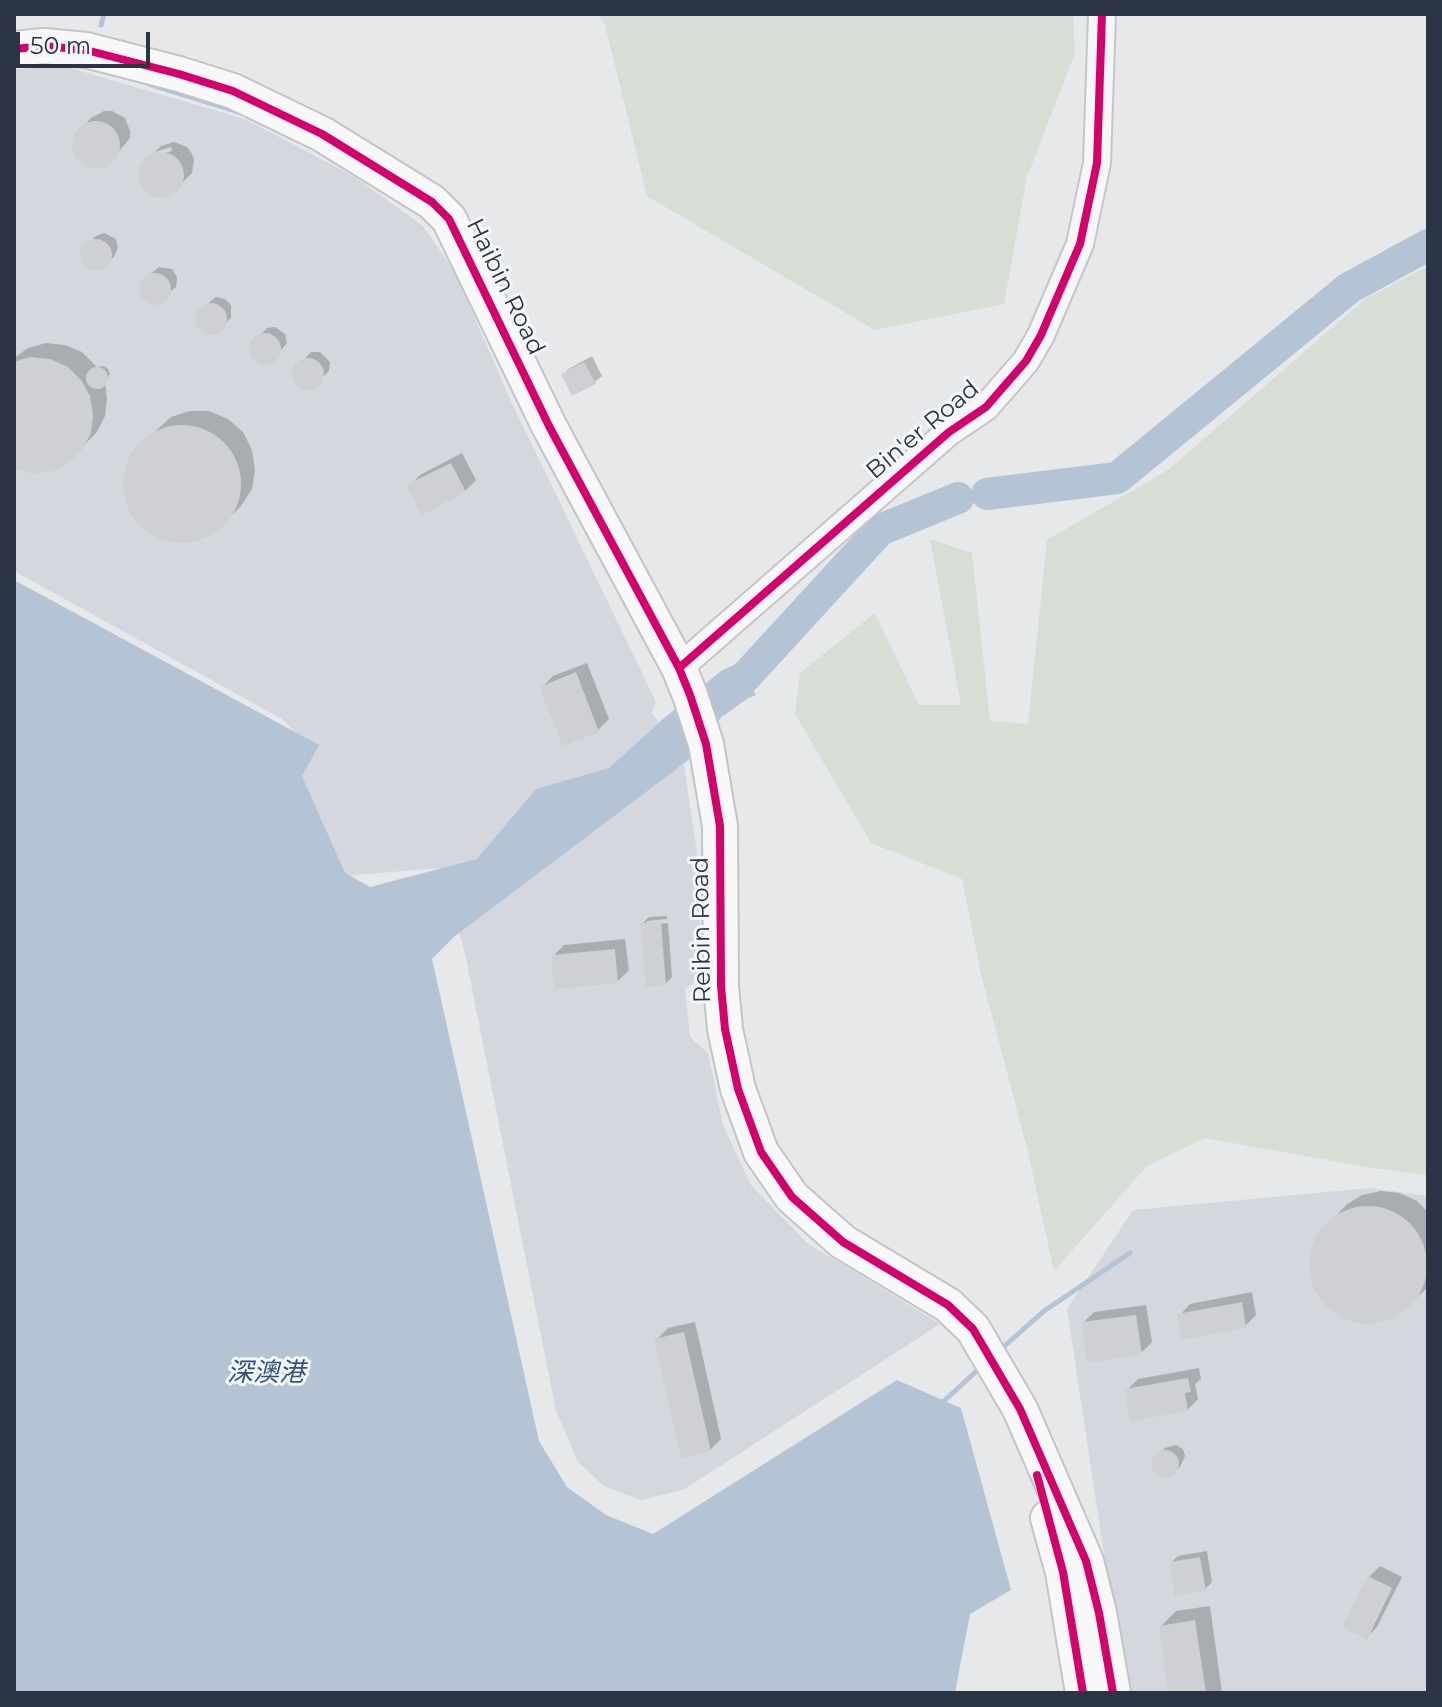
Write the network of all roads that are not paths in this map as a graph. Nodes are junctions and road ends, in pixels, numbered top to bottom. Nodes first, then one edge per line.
1 (1102, 14) edge
2 (14, 49) edge
3 (685, 682) junction
4 (1012, 1395) junction
5 (1083, 1693) edge
6 (1113, 1693) edge

1 - 3 street, Bin'er Road
2 - 3 main road, Haibin Road
3 - 4 main road, Reibin Road
4 - 5 main road
4 - 6 main road

